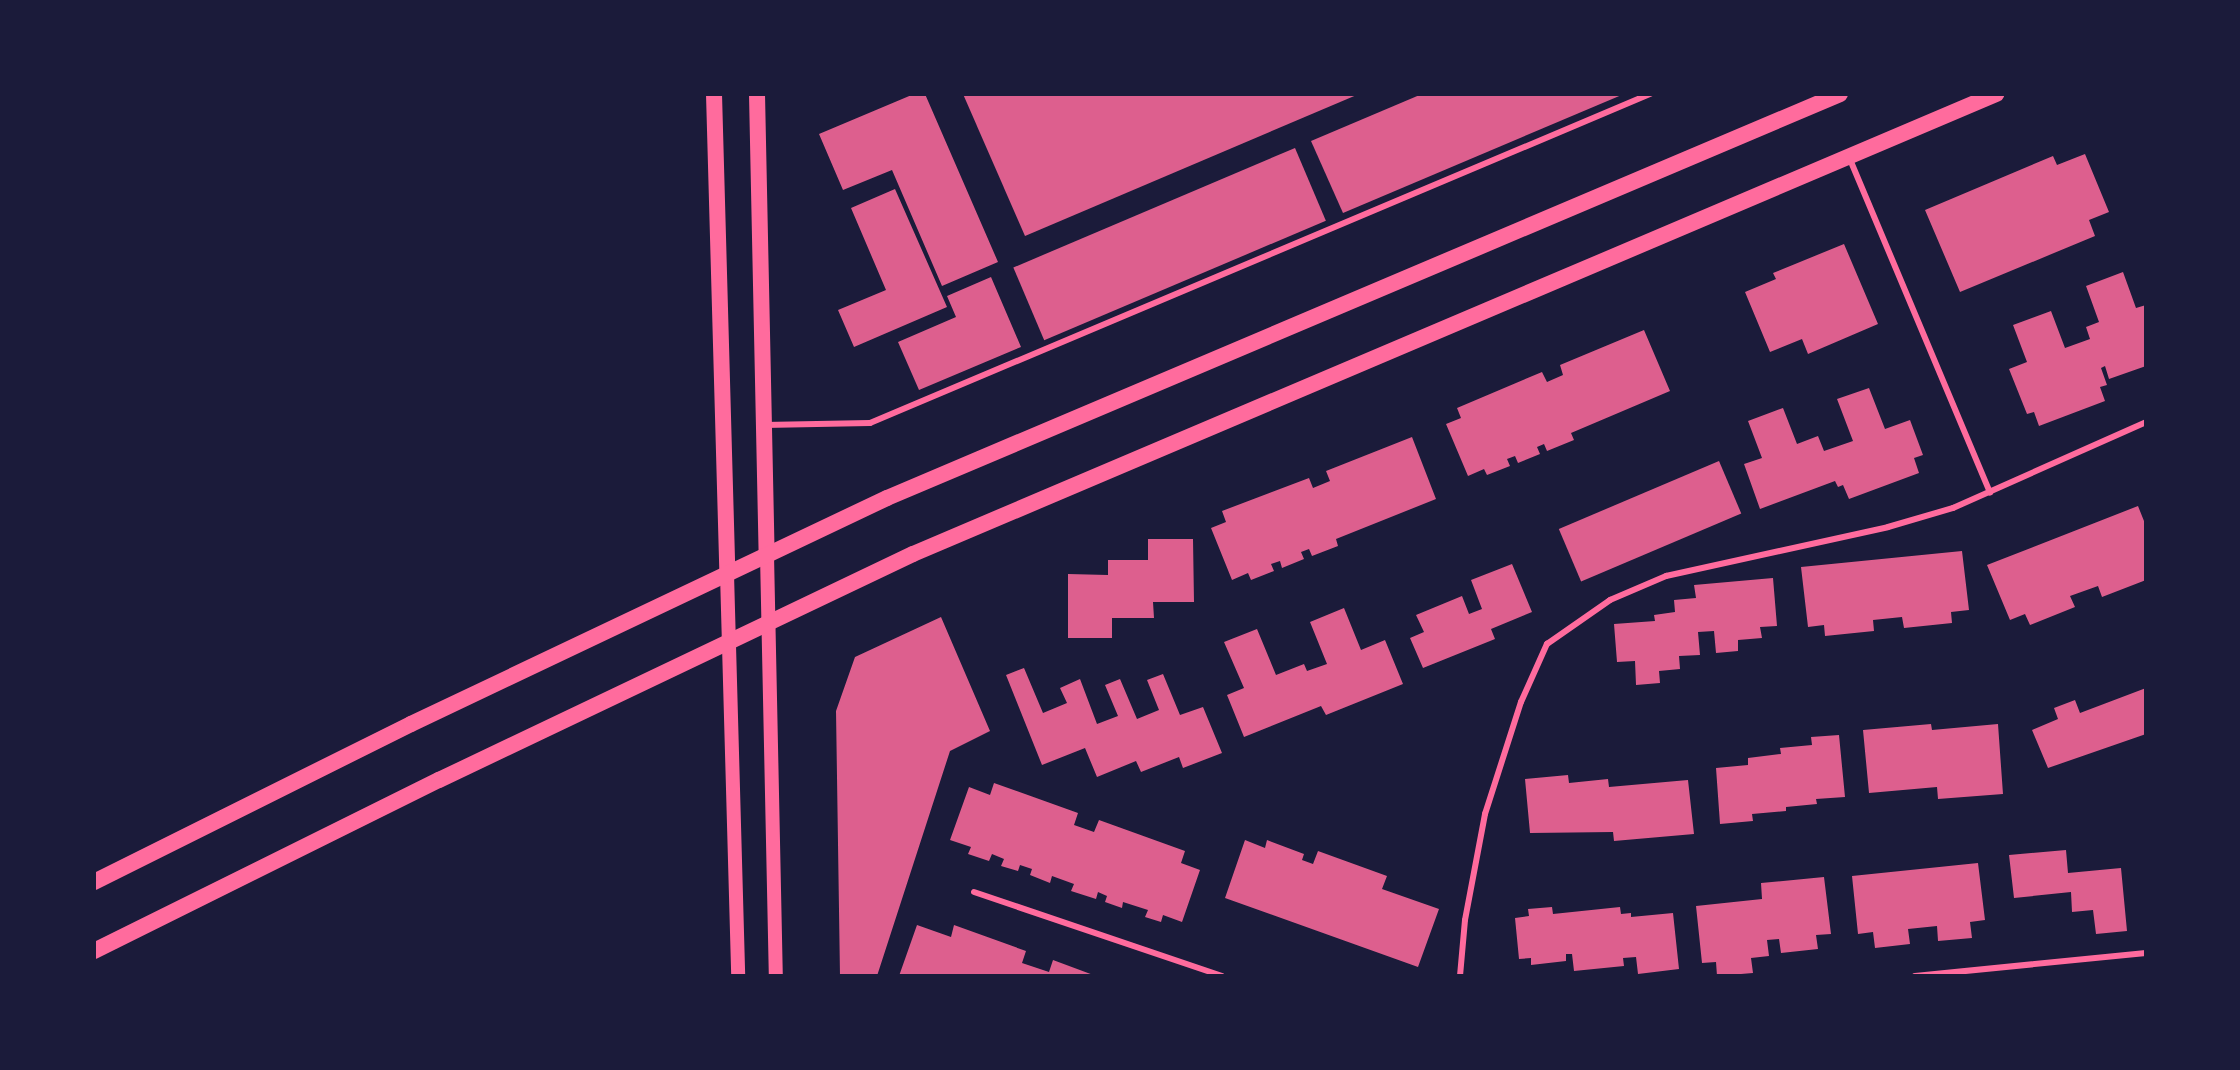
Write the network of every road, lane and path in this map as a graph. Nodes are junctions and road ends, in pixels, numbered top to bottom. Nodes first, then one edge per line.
1 (714, 94) edge
2 (757, 94) edge
3 (1650, 94) edge
4 (1840, 94) edge
5 (1996, 94) edge
6 (1849, 157) junction
7 (2146, 422) edge
8 (764, 425) junction
9 (1990, 493) junction
10 (767, 555) junction
11 (727, 574) junction
12 (769, 623) junction
13 (729, 642) junction
14 (94, 882) edge
15 (974, 892) dead end
16 (94, 951) edge
17 (2146, 953) edge
18 (1191, 966) junction
19 (738, 976) edge
20 (776, 976) edge
21 (1188, 976) edge
22 (1222, 976) edge
23 (1460, 976) edge
24 (1915, 976) edge

1 - 11 main road
2 - 8 main road
3 - 8 lane
4 - 10 main road
5 - 6 main road
6 - 9 lane
6 - 12 main road
7 - 9 lane
8 - 10 main road
9 - 23 lane
10 - 11 main road
10 - 12 street
11 - 13 street
11 - 14 main road
12 - 13 main road
12 - 20 street
13 - 16 main road
13 - 19 street
15 - 18 lane
17 - 24 lane
18 - 21 lane
18 - 22 lane

